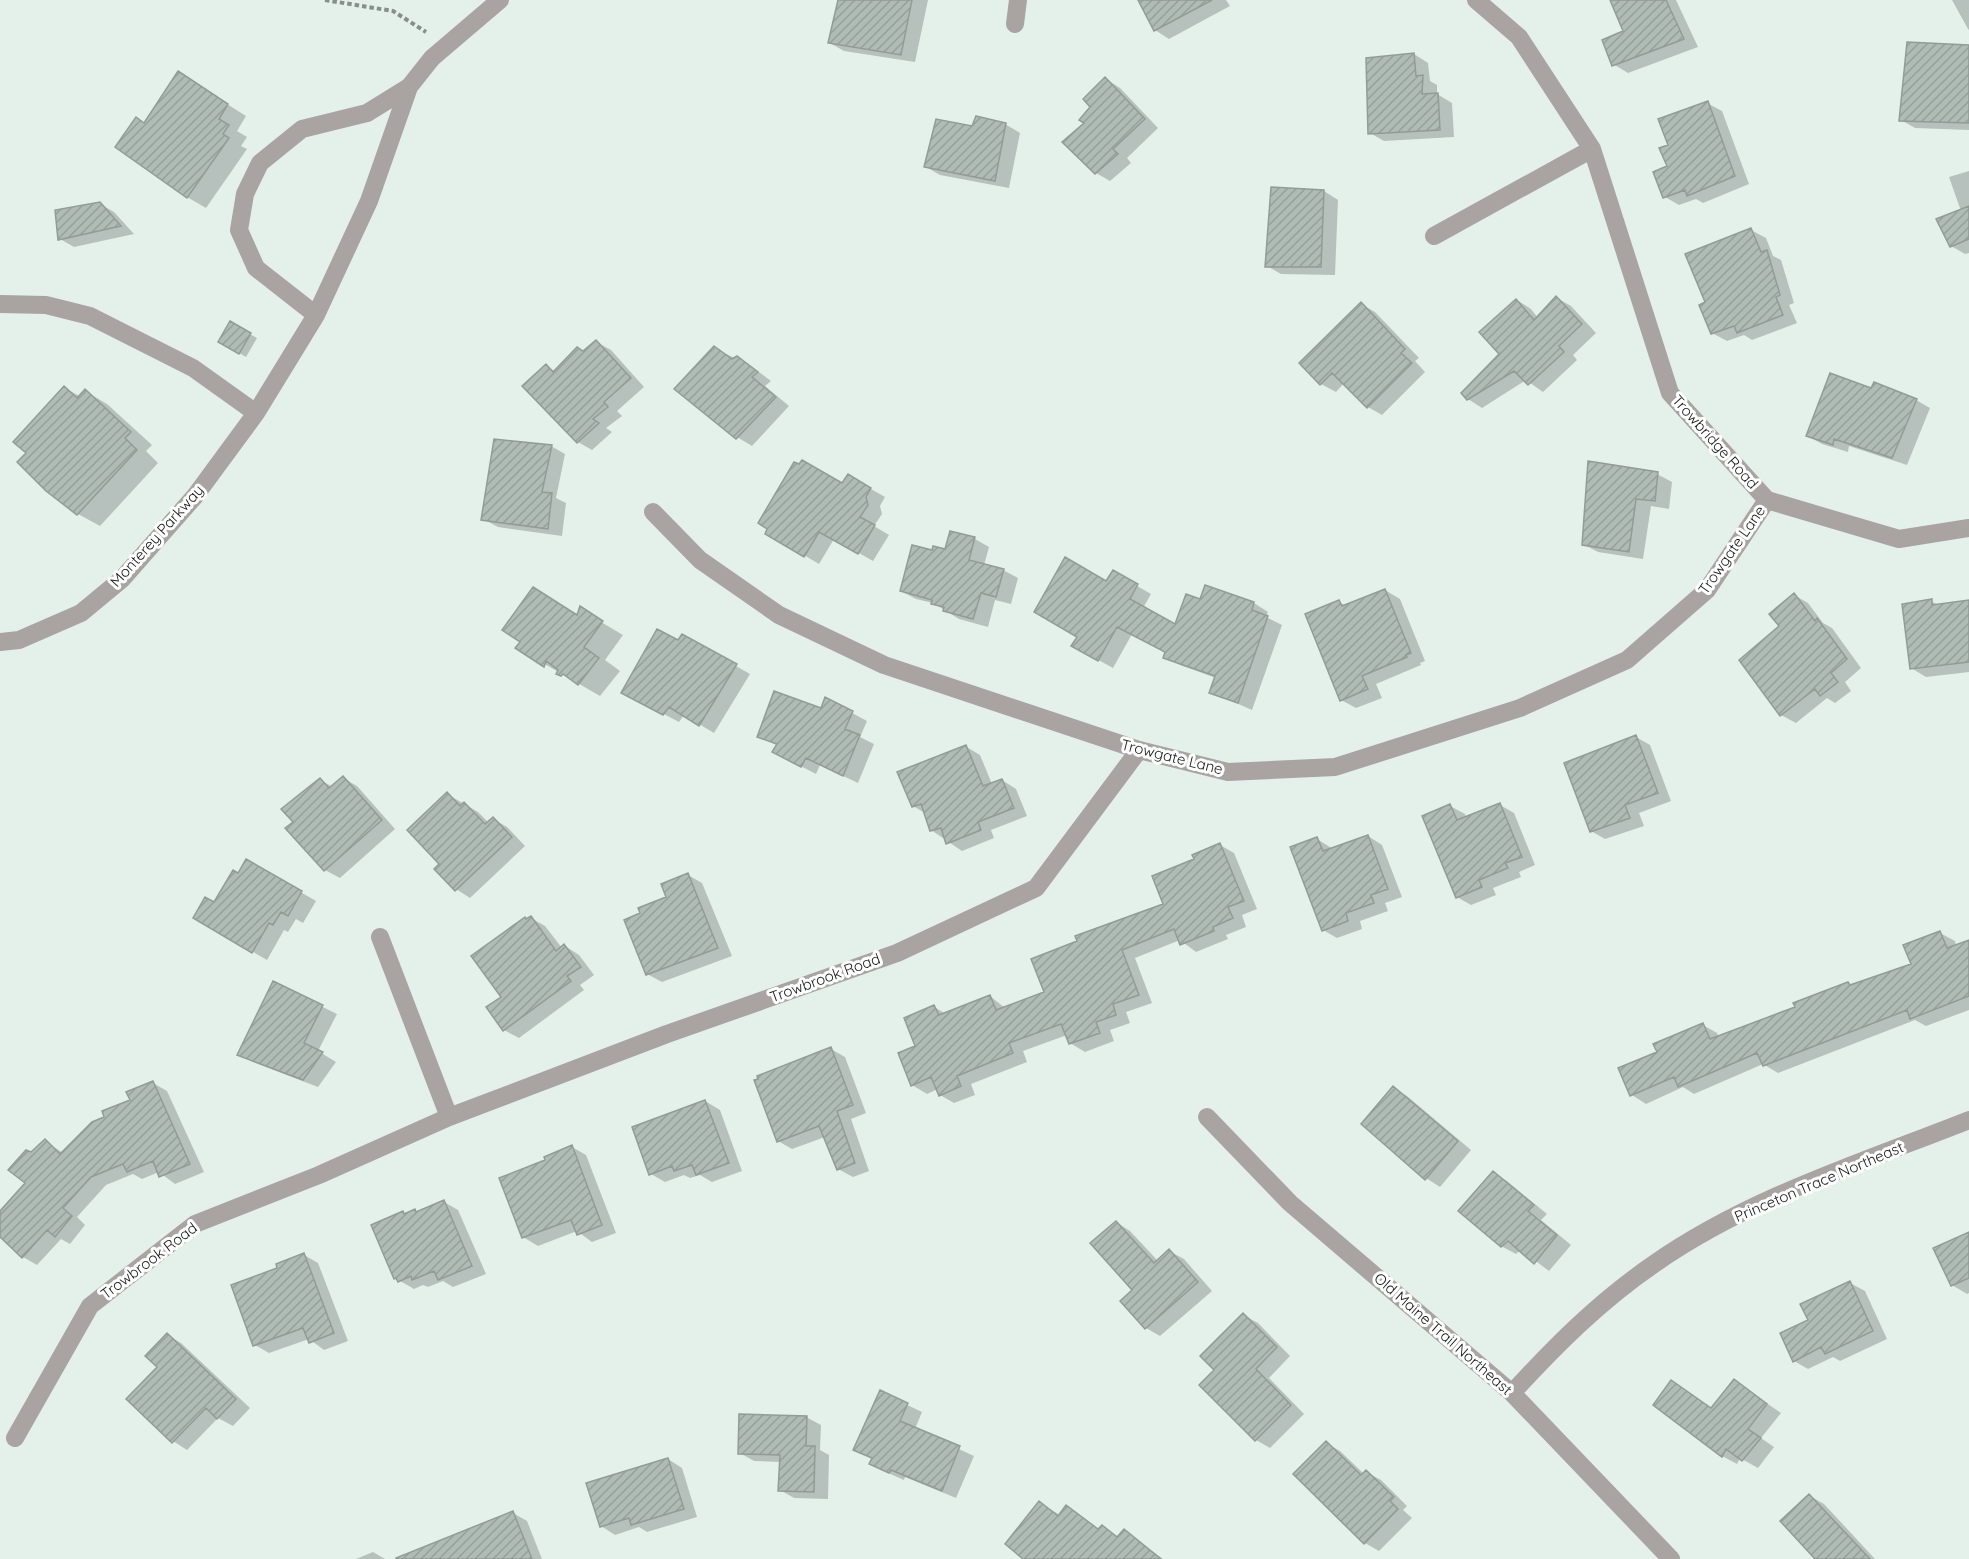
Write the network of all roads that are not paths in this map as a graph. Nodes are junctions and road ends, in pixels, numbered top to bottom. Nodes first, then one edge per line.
1 (500, 0) edge
2 (1018, 0) edge
3 (1476, 0) edge
4 (1015, 24) dead end
5 (409, 87) junction
6 (1592, 149) junction
7 (1434, 236) dead end
8 (0, 304) edge
9 (316, 315) junction
10 (256, 412) junction
11 (1767, 500) junction
12 (652, 512) dead end
13 (1969, 528) edge
14 (0, 642) edge
15 (1139, 750) junction
16 (380, 937) dead end
17 (449, 1117) junction
18 (1207, 1117) dead end
19 (1969, 1120) edge
20 (1512, 1393) junction
21 (15, 1438) dead end
22 (1671, 1559) edge

1 - 5 street, Monterey Parkway
2 - 4 street
3 - 6 street, Trowbridge Road
5 - 9 street, Monterey Parkway
5 - 9 street, Monterey Parkway
6 - 7 street
6 - 11 street, Trowbridge Road
8 - 10 street
9 - 10 street, Monterey Parkway
10 - 14 street, Monterey Parkway
11 - 13 street, Trowbridge Road
11 - 15 street, Trowgate Lane
12 - 15 street, Trowgate Lane
15 - 17 street, Trowbrook Road
16 - 17 street
17 - 21 street, Trowbrook Road
18 - 20 street, Old Maine Trail Northeast
19 - 20 street, Princeton Trace Northeast
20 - 22 street, Old Maine Trail Northeast

